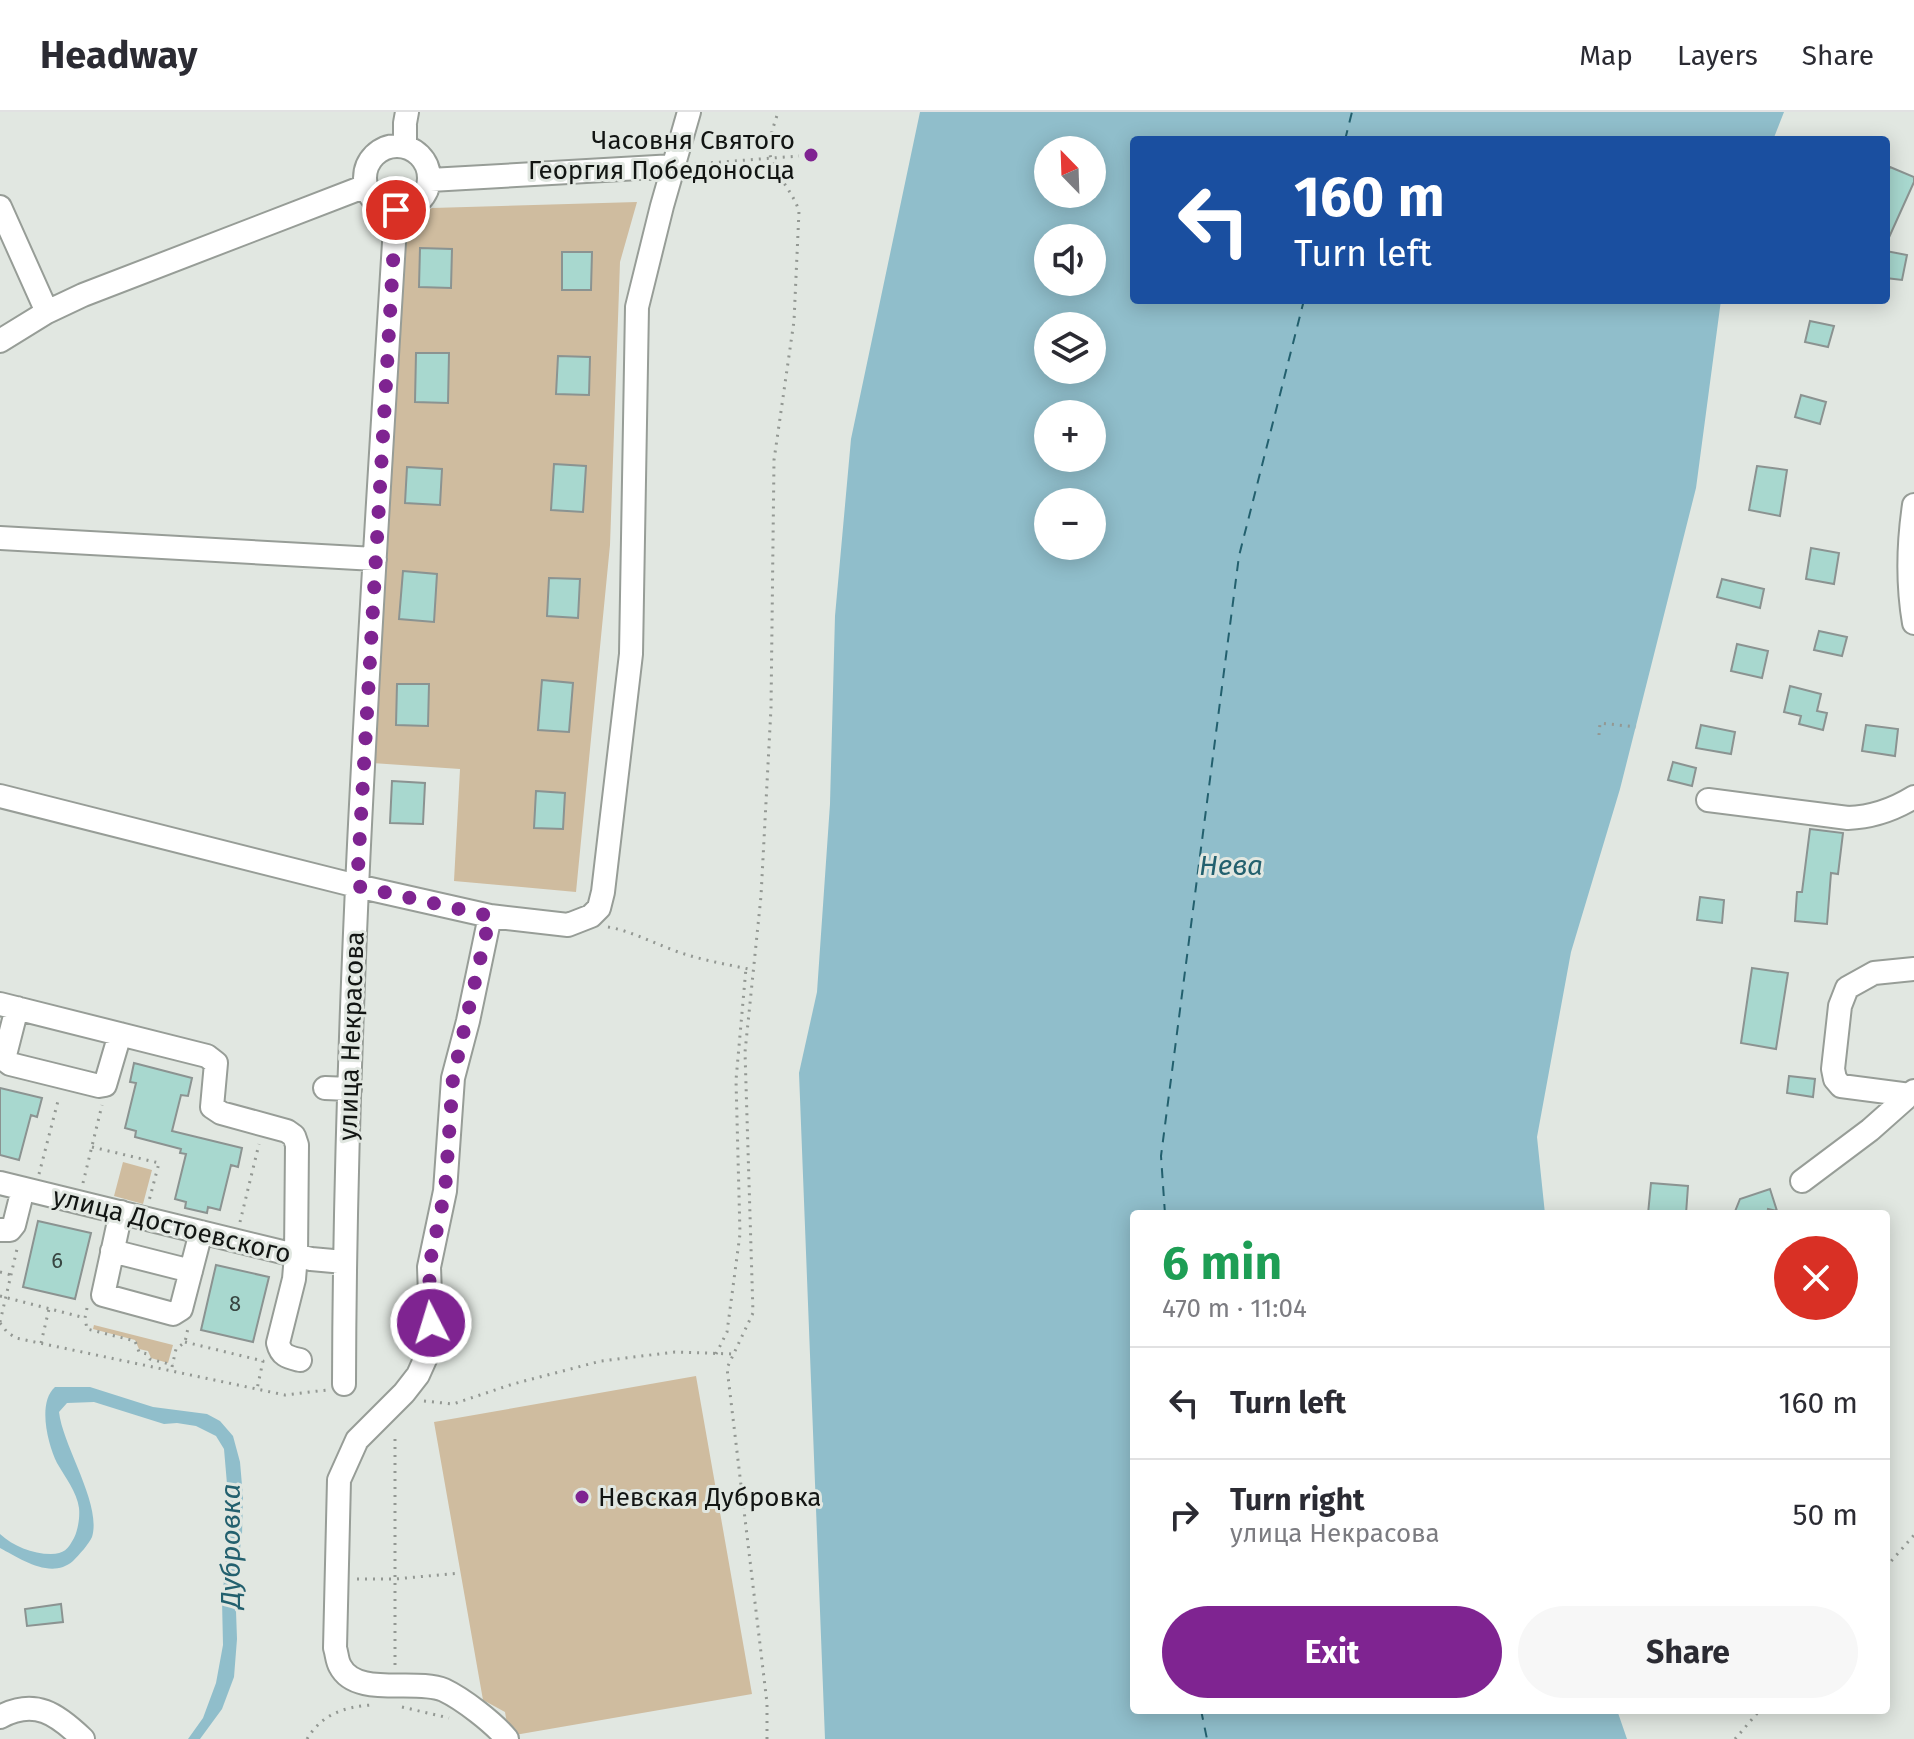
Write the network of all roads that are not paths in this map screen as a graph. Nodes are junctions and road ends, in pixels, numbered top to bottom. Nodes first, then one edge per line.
1 (407, 112) edge
2 (689, 112) edge
3 (405, 147) junction
4 (674, 166) junction
5 (430, 180) junction
6 (366, 186) junction
7 (0, 207) edge
8 (396, 210) junction
9 (47, 312) junction
10 (0, 341) edge
11 (1914, 505) edge
12 (0, 538) edge
13 (375, 559) junction
14 (1914, 623) edge
15 (0, 796) edge
16 (1914, 797) edge
17 (1708, 800) dead end
18 (357, 886) junction
19 (490, 916) junction
20 (1914, 969) edge
21 (8, 1006) edge
22 (120, 1034) junction
23 (325, 1088) dead end
24 (350, 1089) junction
25 (1912, 1093) edge
26 (1802, 1181) dead end
27 (0, 1183) edge
28 (29, 1190) junction
29 (121, 1212) junction
30 (201, 1232) junction
31 (10, 1234) edge
32 (112, 1251) junction
33 (296, 1255) junction
34 (344, 1262) junction
35 (191, 1271) junction
36 (300, 1360) dead end
37 (339, 1386) road end
38 (0, 1717) edge
39 (83, 1739) edge
40 (507, 1739) edge

1 - 3 street
2 - 4 street
3 - 5 street
3 - 6 street
4 - 5 street
4 - 19 street
5 - 8 street
6 - 8 street
6 - 9 street
7 - 9 street
8 - 13 street, улица Некрасова
9 - 10 street
11 - 14 street
12 - 13 street
13 - 18 street, улица Некрасова
15 - 18 street
16 - 17 street
18 - 19 street
18 - 24 street, улица Некрасова
19 - 40 street
20 - 25 street
21 - 22 street
21 - 22 street
22 - 33 street
23 - 24 street
24 - 34 street, улица Некрасова
25 - 26 street
27 - 28 street, улица Достоевского
28 - 29 street, улица Достоевского
28 - 31 street
29 - 30 street, улица Достоевского
29 - 32 street
30 - 33 street, улица Достоевского
30 - 35 street
32 - 35 street
32 - 35 street
33 - 34 street, улица Достоевского
33 - 36 street
34 - 37 street, улица Некрасова
38 - 39 street

